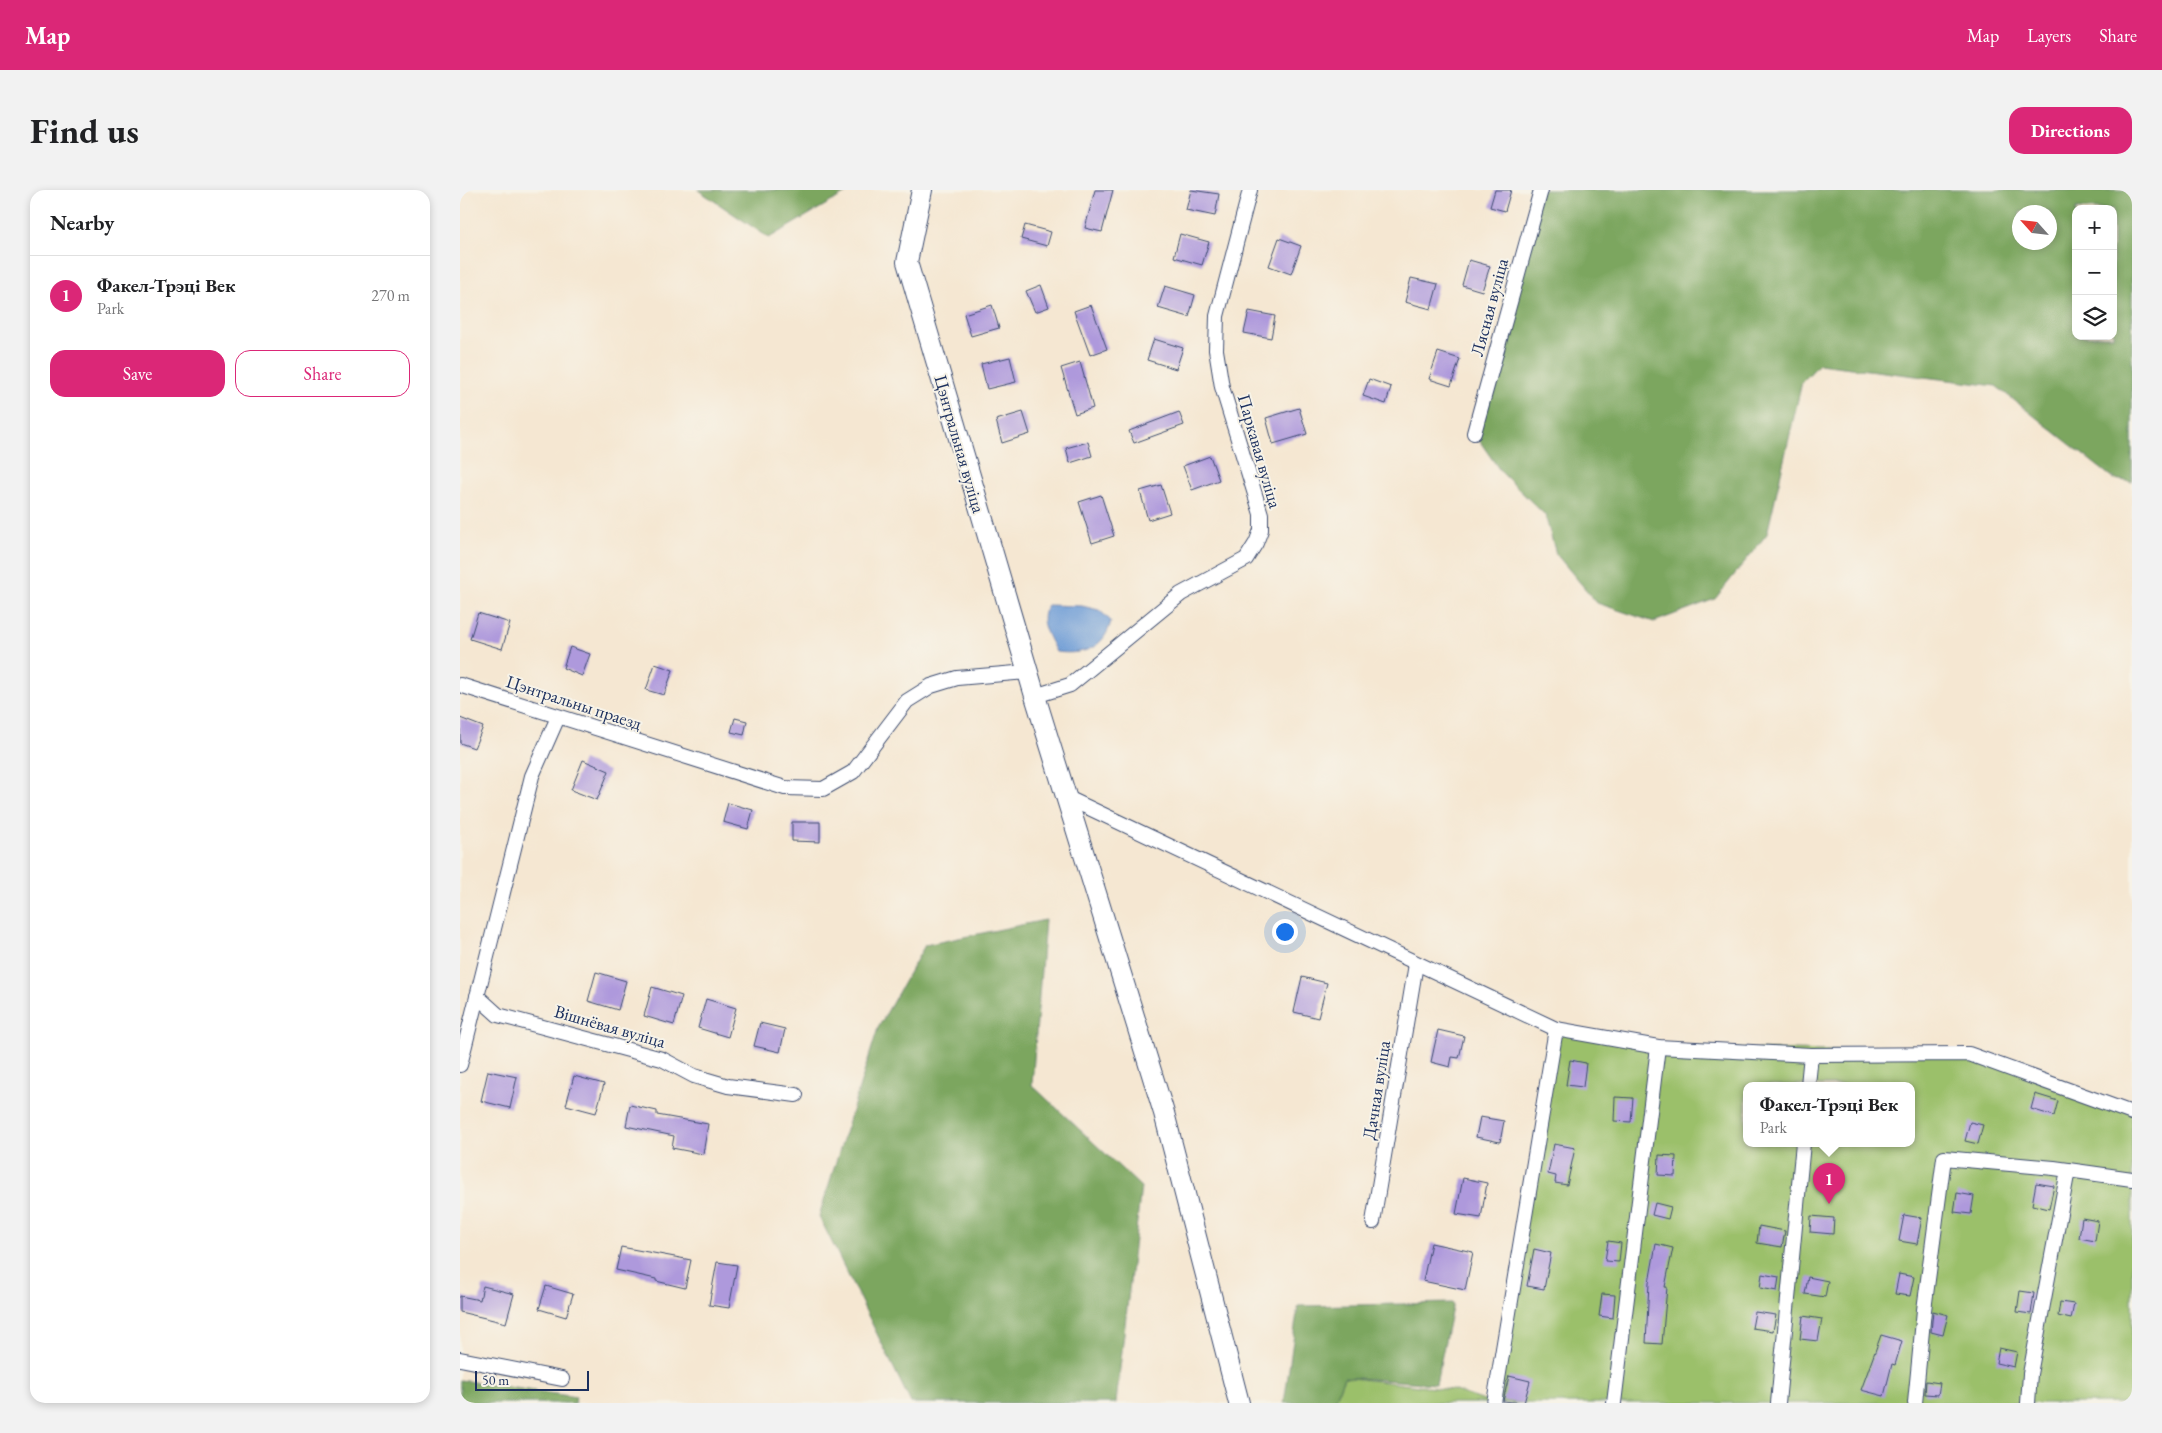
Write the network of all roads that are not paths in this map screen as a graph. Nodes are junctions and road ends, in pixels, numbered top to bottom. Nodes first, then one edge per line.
1 (922, 190) edge
2 (1250, 190) edge
3 (1541, 190) edge
4 (1474, 433) dead end
5 (1028, 672) junction
6 (460, 685) edge
7 (1035, 696) junction
8 (558, 717) junction
9 (1068, 798) junction
10 (1416, 964) junction
11 (477, 996) junction
12 (1556, 1029) junction
13 (1658, 1047) junction
14 (1811, 1055) junction
15 (460, 1064) edge
16 (1808, 1082) edge
17 (796, 1095) dead end
18 (2132, 1113) edge
19 (1803, 1147) edge
20 (2068, 1170) junction
21 (2132, 1179) edge
22 (1373, 1222) dead end
23 (460, 1359) edge
24 (562, 1379) dead end
25 (1239, 1403) edge
26 (1494, 1403) edge
27 (1614, 1403) edge
28 (1778, 1403) edge
29 (1915, 1403) edge
30 (2028, 1403) edge

1 - 5 street, Цэнтральная вуліца
2 - 7 street, Паркавая вуліца
3 - 4 street, Лясная вуліца
5 - 7 street, Цэнтральная вуліца
5 - 8 street, Цэнтральны праезд
6 - 8 street, Цэнтральны праезд
7 - 9 street, Цэнтральная вуліца
8 - 11 street
9 - 10 street
9 - 25 street, Цэнтральная вуліца
10 - 12 street
10 - 22 street, Дачная вуліца
11 - 15 street
11 - 17 street, Вішнёвая вуліца
12 - 13 street
12 - 26 street
13 - 14 street
13 - 27 street
14 - 16 street
14 - 18 street
19 - 28 street
20 - 21 street
20 - 29 street
20 - 30 street
23 - 24 street

